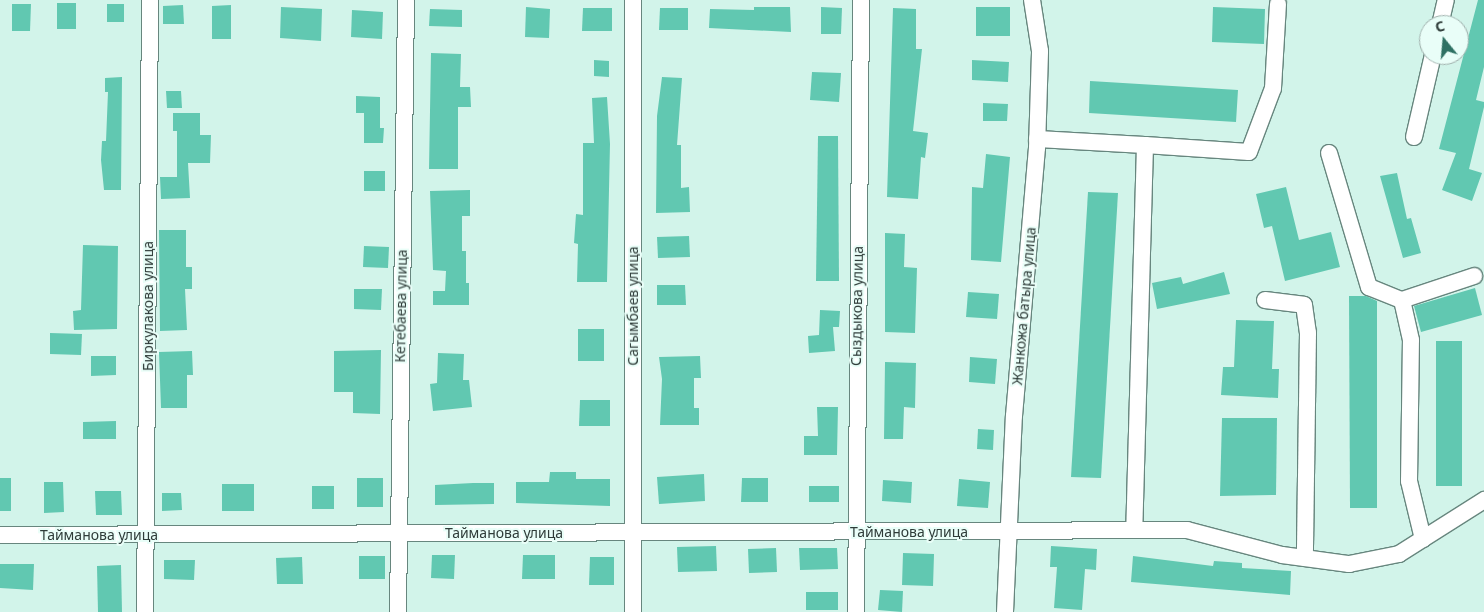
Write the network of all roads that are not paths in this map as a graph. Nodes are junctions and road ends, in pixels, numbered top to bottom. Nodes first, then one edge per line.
1 (150, 0) edge
2 (406, 0) edge
3 (632, 0) edge
4 (861, 0) edge
5 (1032, 0) edge
6 (1446, 0) edge
7 (1278, 4) dead end
8 (1442, 15) edge
9 (1431, 65) edge
10 (1414, 137) dead end
11 (1037, 139) junction
12 (1145, 145) junction
13 (1330, 153) dead end
14 (1474, 276) dead end
15 (1265, 300) dead end
16 (1402, 300) junction
17 (1484, 500) edge
18 (1134, 530) junction
19 (1008, 531) junction
20 (854, 532) junction
21 (633, 533) junction
22 (398, 534) junction
23 (0, 535) edge
24 (146, 535) junction
25 (1423, 539) junction
26 (1305, 558) junction
27 (145, 612) edge
28 (398, 612) edge
29 (633, 612) edge
30 (856, 612) edge
31 (1004, 612) edge

1 - 24 street, Биркулакова улица
2 - 22 street, Кетебаева улица
3 - 21 street, Сагымбаев улица
4 - 20 street, Сыздыкова улица
5 - 11 street, Жанкожа батыра улица
6 - 8 street
7 - 12 street
9 - 10 street
11 - 12 street
11 - 19 street, Жанкожа батыра улица
12 - 18 street
13 - 16 street
14 - 16 street
15 - 26 street
16 - 25 street
17 - 25 street, Тайманова улица
18 - 19 street, Тайманова улица
18 - 26 street, Тайманова улица
19 - 20 street, Тайманова улица
19 - 31 street, Жанкожа батыра улица
20 - 21 street, Тайманова улица
20 - 30 street, Сыздыкова улица
21 - 22 street, Тайманова улица
21 - 29 street, Сагымбаев улица
22 - 24 street, Тайманова улица
22 - 28 street, Кетебаева улица
23 - 24 street, Тайманова улица
24 - 27 street, Биркулакова улица
25 - 26 street, Тайманова улица

